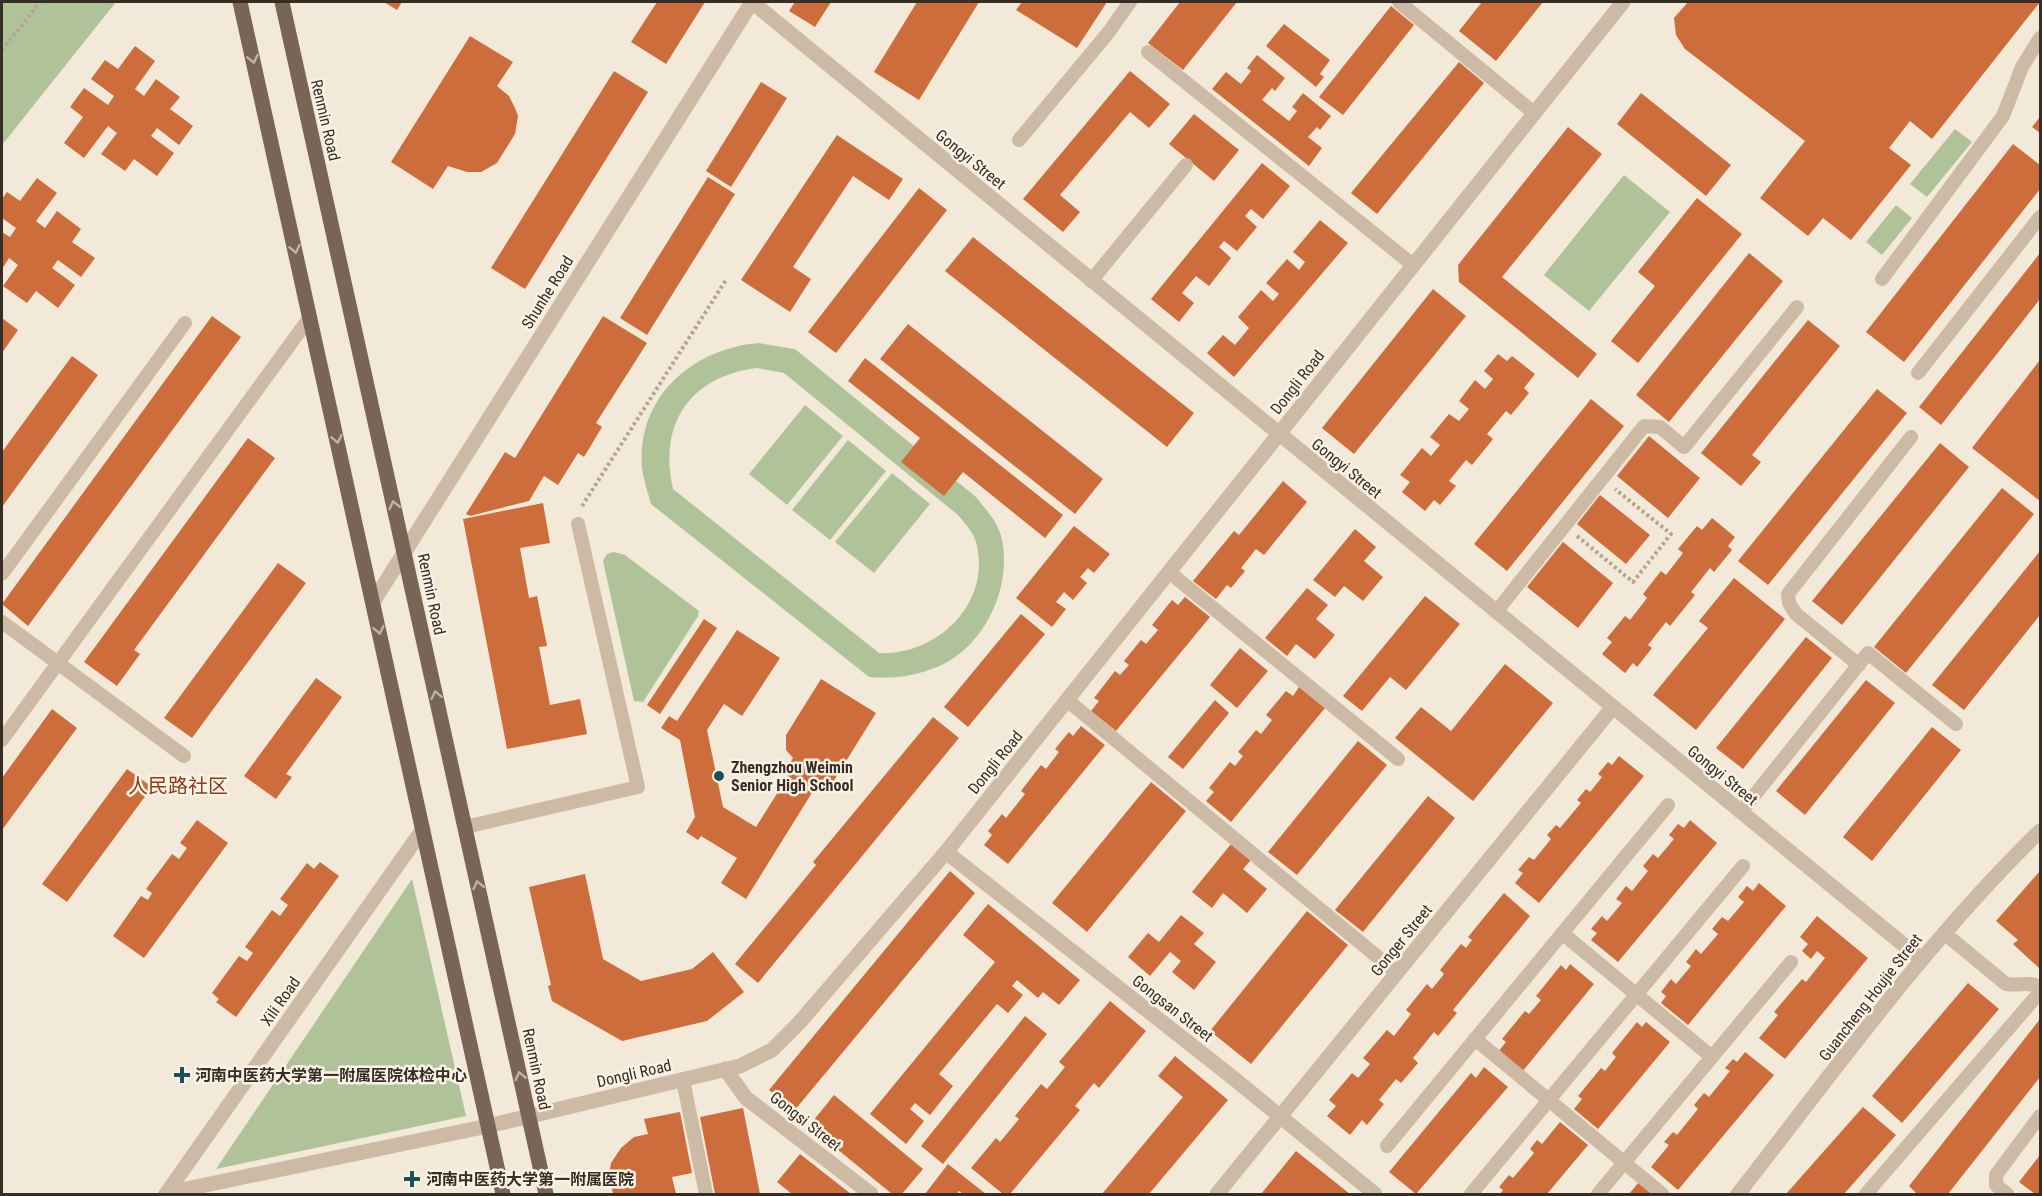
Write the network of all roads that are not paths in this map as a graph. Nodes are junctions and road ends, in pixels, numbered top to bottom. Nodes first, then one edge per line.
1 (240, 2) edge
2 (282, 2) edge
3 (752, 2) edge
4 (1130, 2) edge
5 (1399, 2) edge
6 (1623, 2) edge
7 (2040, 38) edge
8 (1148, 52) dead end
9 (1534, 113) junction
10 (1020, 140) dead end
11 (1186, 165) dead end
12 (2040, 220) edge
13 (1413, 266) junction
14 (1882, 279) dead end
15 (1091, 281) junction
16 (1797, 307) dead end
17 (310, 317) junction
18 (185, 323) dead end
19 (1917, 373) dead end
20 (1278, 435) junction
21 (1911, 437) dead end
22 (578, 524) road end
23 (405, 552) junction
24 (1169, 572) junction
25 (2, 573) edge
26 (373, 602) junction
27 (1496, 612) junction
28 (2, 622) edge
29 (57, 663) junction
30 (1859, 665) junction
31 (1067, 700) junction
32 (1613, 707) junction
33 (1956, 724) dead end
34 (2, 740) edge
35 (184, 756) dead end
36 (1398, 759) dead end
37 (1668, 805) dead end
38 (1741, 812) junction
39 (465, 827) junction
40 (423, 829) junction
41 (2040, 831) edge
42 (946, 852) junction
43 (1743, 866) dead end
44 (1562, 933) junction
45 (1944, 933) junction
46 (1921, 959) junction
47 (1791, 962) dead end
48 (1397, 973) junction
49 (2040, 987) edge
50 (2040, 992) edge
51 (1636, 995) junction
52 (1475, 1039) junction
53 (1712, 1057) junction
54 (725, 1070) junction
55 (683, 1080) junction
56 (1549, 1101) junction
57 (529, 1116) junction
58 (2040, 1116) edge
59 (1281, 1117) junction
60 (488, 1126) junction
61 (1387, 1146) dead end
62 (1624, 1163) junction
63 (167, 1194) edge
64 (503, 1194) edge
65 (546, 1194) edge
66 (706, 1194) edge
67 (871, 1194) edge
68 (1217, 1194) edge
69 (1375, 1194) edge
70 (1471, 1194) edge
71 (1598, 1194) edge
72 (1662, 1194) edge
73 (1738, 1194) edge
74 (1866, 1194) edge
75 (2007, 1194) edge

1 -> 17 main road
23 -> 2 main road, Renmin Road
3 - 15 street, Gongyi Street
3 - 23 street, Shunhe Road
4 - 10 lane
5 - 9 lane
6 - 9 street, Dongli Road
7 - 14 lane
8 - 13 lane
9 - 13 street, Dongli Road
11 - 15 lane
12 - 19 lane
13 - 20 street, Dongli Road
15 - 20 street, Gongyi Street
16 - 27 lane
17 -> 26 main road
17 - 29 lane
18 - 25 lane
20 - 24 street, Dongli Road
20 - 27 street, Gongyi Street
21 - 30 lane
22 - 39 lane
23 - 26 street, Shunhe Road
39 -> 23 main road, Renmin Road
24 - 31 street, Dongli Road
24 - 36 lane
26 -> 40 main road
27 - 32 street, Gongyi Street
28 - 29 lane
29 - 34 lane
29 - 35 lane
30 - 33 lane
30 - 38 lane
31 - 42 street, Dongli Road
31 - 48 lane
32 - 38 street, Gongyi Street
32 - 48 street, Gonger Street
37 - 44 lane
38 - 46 street, Gongyi Street
57 -> 39 main road, Renmin Road
40 - 60 main road
40 - 63 street, Xili Road
41 - 45 street, Guancheng Houjie Street
42 - 54 street, Dongli Road
42 - 59 street, Gongsan Street
43 - 51 lane
44 - 51 lane
44 - 52 lane
45 - 46 street, Guancheng Houjie Street
45 - 49 lane
46 - 73 street, Guancheng Houjie Street
47 - 53 lane
48 - 59 street, Gonger Street
50 - 74 lane
51 - 53 lane
51 - 56 lane
52 - 56 lane
52 - 61 lane
53 - 62 lane
54 - 55 street, Dongli Road
54 - 67 street, Gongsi Street
55 - 57 street, Dongli Road
55 - 66 lane
56 - 62 lane
56 - 70 lane
57 - 60 street, Dongli Road
57 - 65 main road, Renmin Road
58 - 75 lane
59 - 68 street, Gonger Street
59 - 69 street, Gongsan Street
60 - 63 street, Dongli Road
60 - 64 main road
62 - 71 lane
62 - 72 lane

